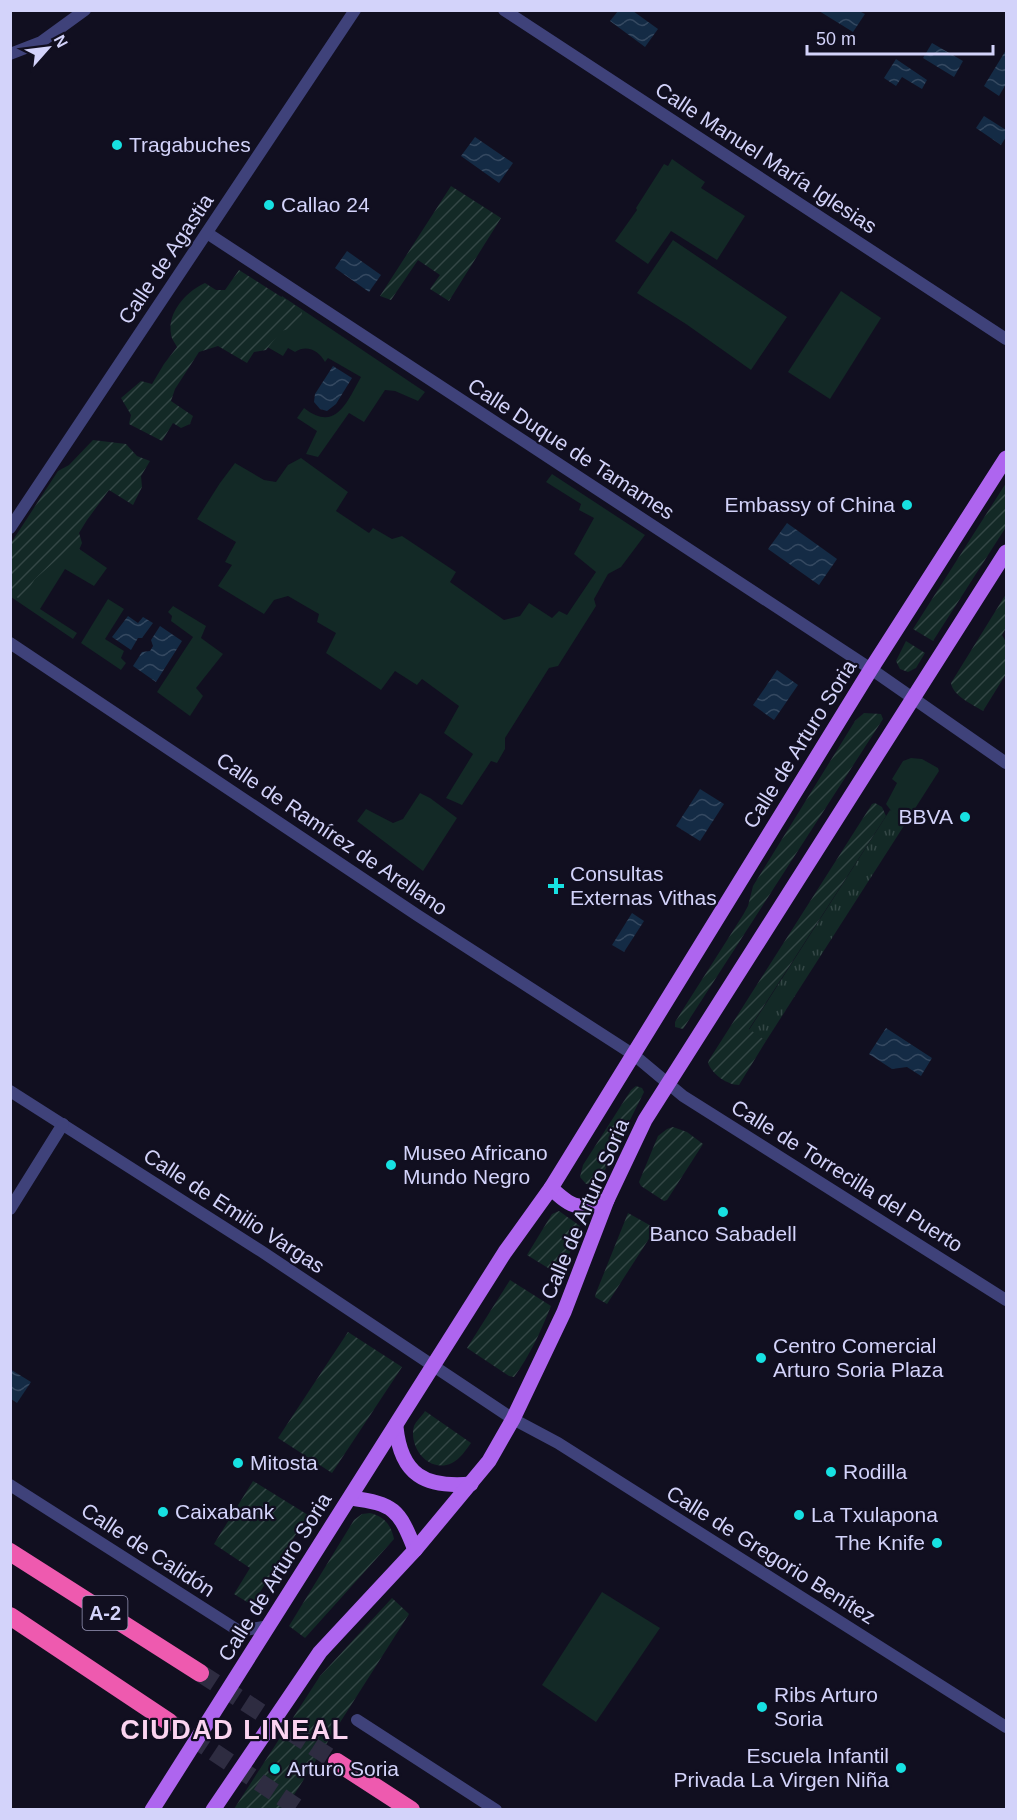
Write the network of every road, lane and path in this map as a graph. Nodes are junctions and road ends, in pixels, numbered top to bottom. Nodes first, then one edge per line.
1 (85, 10) edge
2 (355, 10) edge
3 (504, 10) edge
4 (10, 54) edge
5 (207, 233) junction
6 (1006, 339) edge
7 (1006, 458) edge
8 (10, 528) edge
9 (1006, 552) edge
10 (10, 643) edge
11 (871, 669) junction
12 (913, 699) junction
13 (1006, 763) edge
14 (634, 1055) junction
15 (669, 1083) junction
16 (10, 1091) edge
17 (63, 1124) junction
18 (551, 1188) junction
19 (607, 1200) junction
20 (10, 1209) edge
21 (1006, 1300) edge
22 (434, 1366) junction
23 (513, 1419) junction
24 (396, 1427) junction
25 (471, 1484) junction
26 (10, 1485) edge
27 (351, 1498) junction
28 (415, 1550) junction
29 (10, 1552) edge
30 (10, 1616) edge
31 (269, 1626) junction
32 (200, 1673) tunnel mouth
33 (357, 1720) dead end
34 (169, 1722) tunnel mouth
35 (1006, 1727) edge
36 (337, 1762) tunnel mouth
37 (152, 1809) edge
38 (213, 1809) edge
39 (411, 1809) edge
40 (496, 1809) edge

1 - 4 street
2 - 5 street, Calle de Agastia
3 - 6 street, Calle Manuel María Iglesias
5 - 8 street, Calle de Agastia
5 - 11 street, Calle Duque de Tamames
7 - 11 main road, Calle de Arturo Soria
9 - 12 main road, Calle de Arturo Soria
10 - 14 street, Calle de Ramírez de Arellano
11 - 12 street, Calle Duque de Tamames
11 - 14 main road, Calle de Arturo Soria
12 - 13 street, Calle Duque de Tamames
12 - 15 main road, Calle de Arturo Soria
14 - 15 street
14 - 18 main road, Calle de Arturo Soria
15 - 19 main road, Calle de Arturo Soria
15 - 21 street, Calle de Torrecilla del Puerto
16 - 17 street, Calle de Emilio Vargas
17 - 20 street
17 - 22 street, Calle de Emilio Vargas
18 - 19 main road
18 - 22 main road, Calle de Arturo Soria
19 - 23 main road, Calle de Arturo Soria
22 - 23 street
22 - 24 main road, Calle de Arturo Soria
23 - 25 main road, Calle de Arturo Soria
23 - 35 street, Calle de Gregorio Benítez
24 - 25 main road
24 - 27 main road, Calle de Arturo Soria
25 - 28 main road, Calle de Arturo Soria
26 - 31 street, Calle de Calidón
27 - 28 main road
27 - 31 main road, Calle de Arturo Soria
28 - 38 main road, Calle de Arturo Soria
29 - 32 highway, A-2
30 - 34 highway, A-2
31 - 37 main road, Calle de Arturo Soria
33 - 40 street
36 - 39 highway

